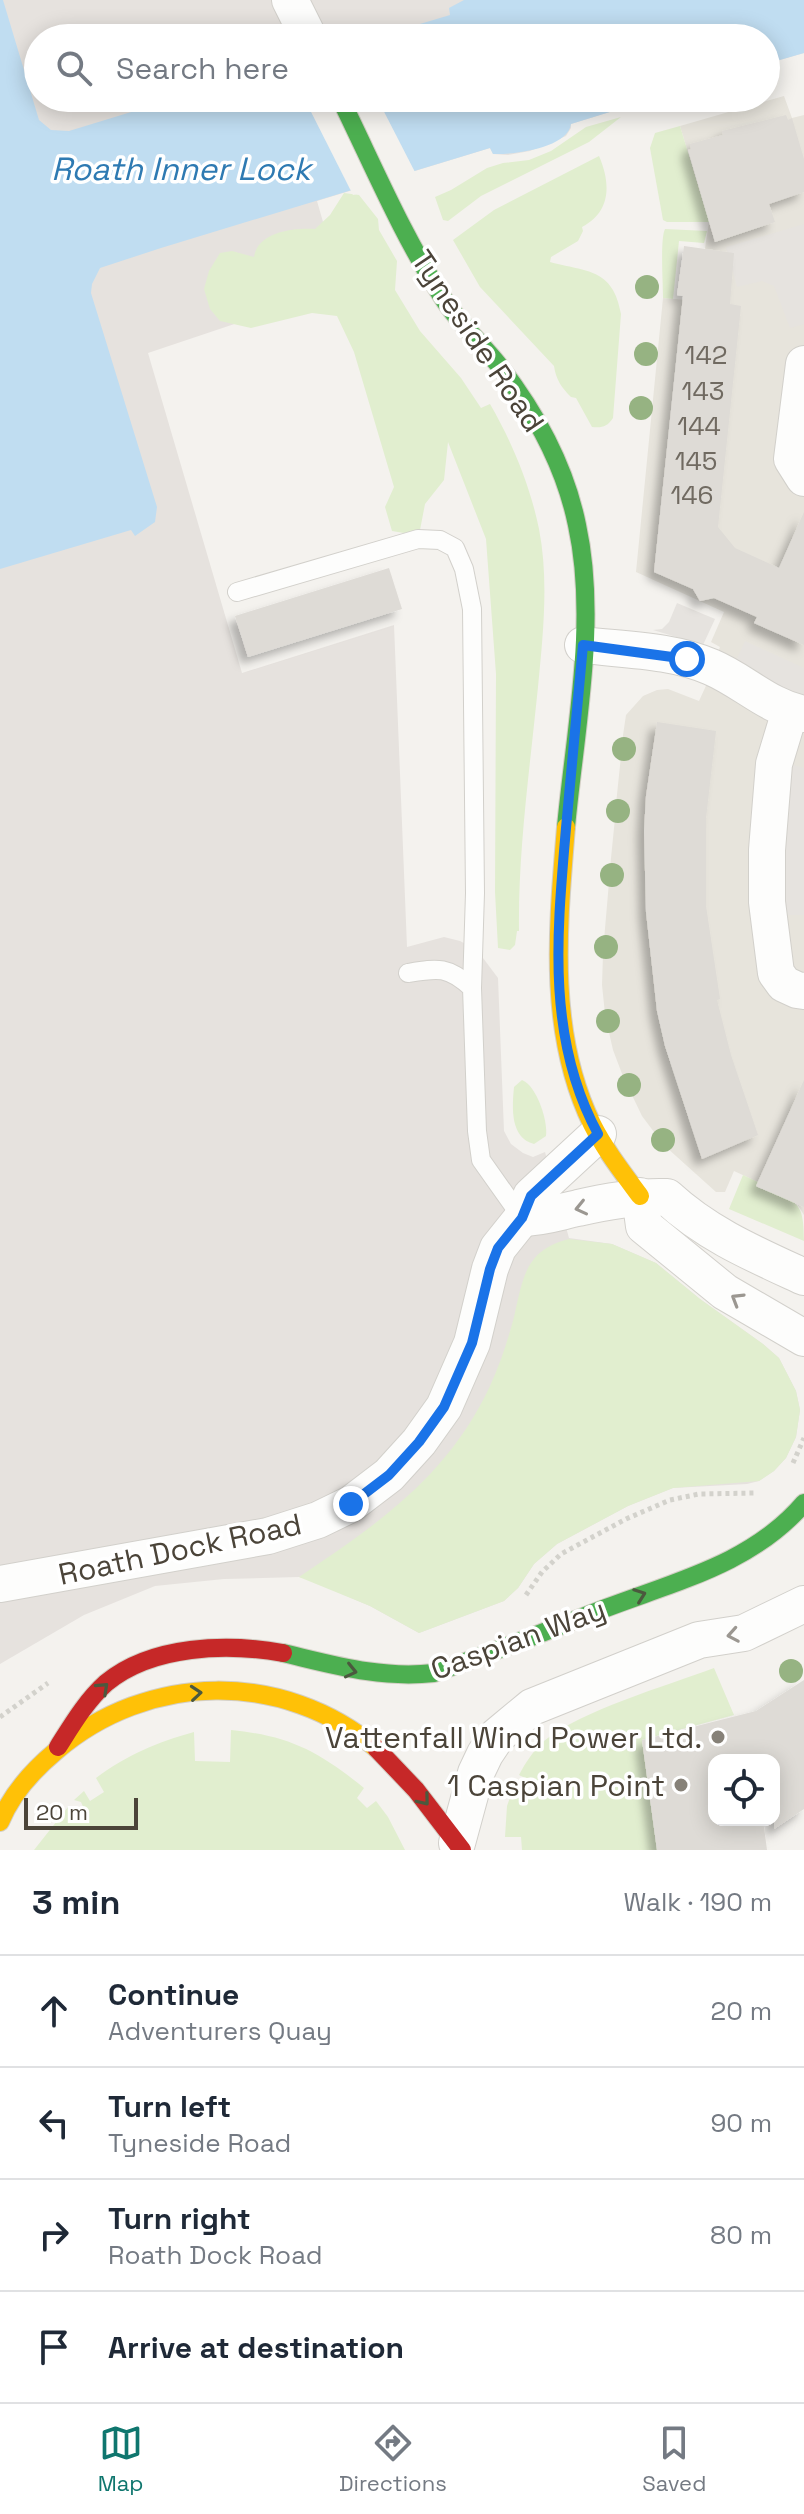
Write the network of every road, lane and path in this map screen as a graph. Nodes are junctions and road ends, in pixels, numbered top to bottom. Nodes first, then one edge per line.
1 (290, 0) edge
2 (302, 24) edge
3 (347, 112) edge
4 (804, 364) edge
5 (804, 478) edge
6 (237, 592) dead end
7 (583, 645) junction
8 (797, 713) edge
9 (408, 973) dead end
10 (472, 988) junction
11 (804, 991) edge
12 (598, 1134) junction
13 (640, 1196) junction
14 (522, 1218) junction
15 (804, 1277) edge
16 (804, 1338) edge
17 (804, 1438) edge
18 (785, 1474) dead end
19 (765, 1489) dead end
20 (804, 1503) edge
21 (0, 1584) edge
22 (517, 1603) dead end
23 (804, 1604) edge
24 (52, 1680) dead end
25 (0, 1717) edge
26 (56, 1750) junction
27 (25, 1780) junction
28 (0, 1783) edge
29 (0, 1822) edge
30 (459, 1848) edge

1 - 2 street
3 - 7 street, Tyneside Road
4 - 5 street
6 - 10 lane
7 - 8 street
7 - 12 street, Tyneside Road
8 - 11 street
9 - 10 lane
10 - 14 lane
12 - 13 street, Tyneside Road
12 - 14 street, Roath Dock Road
13 -> 14 street
13 - 15 street
16 -> 13 street
14 - 21 street, Roath Dock Road
17 - 18 path
19 - 22 path
26 -> 20 street, Caspian Way
23 -> 30 street
24 - 25 path
26 - 27 street
26 -> 30 street
27 - 28 street
27 - 29 street

